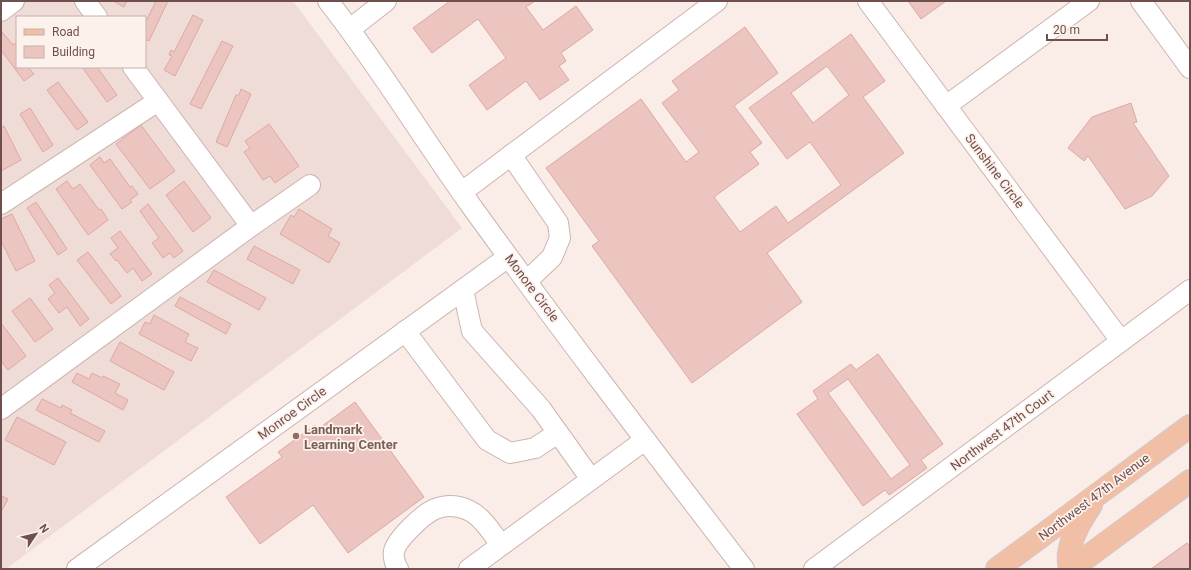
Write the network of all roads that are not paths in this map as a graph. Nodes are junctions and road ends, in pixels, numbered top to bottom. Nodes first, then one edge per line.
1 (14, 1) edge
2 (85, 1) edge
3 (328, 1) edge
4 (386, 1) edge
5 (717, 1) edge
6 (868, 1) edge
7 (1088, 1) edge
8 (1141, 1) edge
9 (1, 11) edge
10 (95, 16) edge
11 (350, 29) junction
12 (134, 68) edge
13 (1190, 68) edge
14 (158, 101) junction
15 (946, 106) junction
16 (511, 155) junction
17 (310, 185) dead end
18 (462, 192) junction
19 (1, 204) edge
20 (251, 226) junction
21 (508, 257) junction
22 (527, 281) junction
23 (463, 290) junction
24 (1190, 290) edge
25 (405, 331) junction
26 (1121, 341) junction
27 (1, 409) edge
28 (1190, 426) edge
29 (558, 433) junction
30 (645, 440) junction
31 (591, 479) junction
32 (1190, 481) edge
33 (1097, 495) junction
34 (502, 545) junction
35 (77, 569) edge
36 (398, 569) edge
37 (469, 569) edge
38 (744, 569) edge
39 (814, 569) edge
40 (997, 569) edge
41 (1070, 569) edge

1 - 9 street
2 - 10 street
3 - 11 street, Monore Circle
4 - 11 street
5 - 16 street
6 - 15 street, Sunshine Circle
7 - 15 street
8 - 13 street
11 - 18 street, Monore Circle
12 - 14 street
14 - 19 street
14 - 20 street
15 - 26 street, Sunshine Circle
16 - 18 street
16 - 22 street
17 - 20 street
18 - 21 street, Monore Circle
20 - 27 street
21 - 22 street, Monore Circle
21 - 23 street, Monroe Circle
22 - 30 street, Monore Circle
23 - 25 street, Monroe Circle
23 - 29 street
24 - 26 street, Northwest 47th Court
25 - 29 street
25 - 35 street, Monroe Circle
26 - 39 street, Northwest 47th Court
28 - 33 main road, Northwest 47th Avenue
29 - 31 street
30 - 31 street
30 - 38 street, Monore Circle
31 - 34 street
32 - 41 main road
33 - 40 main road, Northwest 47th Avenue
33 - 41 main road
34 - 36 street
34 - 37 street

